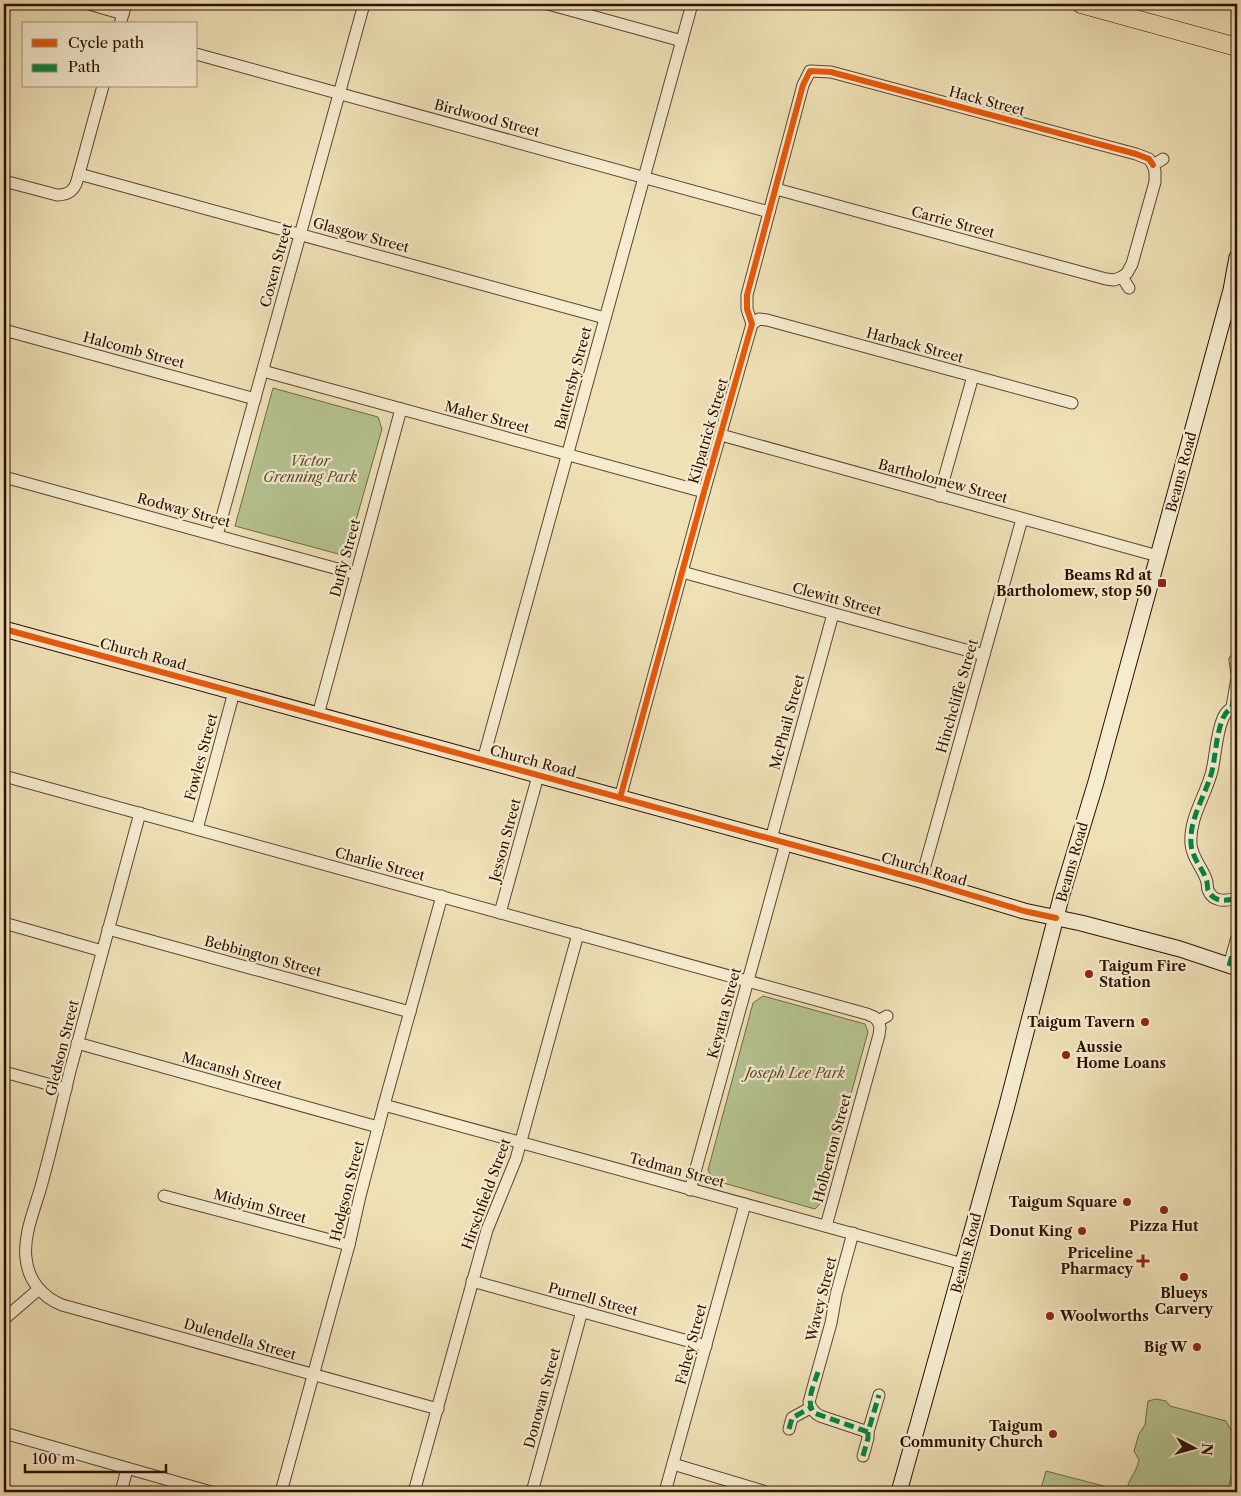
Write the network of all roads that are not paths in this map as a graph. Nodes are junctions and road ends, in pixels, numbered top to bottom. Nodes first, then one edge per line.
1 (89, 4) edge
2 (364, 4) edge
3 (548, 4) edge
4 (692, 4) edge
5 (1081, 4) edge
6 (1099, 6) edge
7 (123, 14) edge
8 (682, 40) junction
9 (1237, 47) edge
10 (198, 55) edge
11 (810, 71) joint
12 (102, 88) edge
13 (339, 93) junction
14 (79, 174) junction
15 (644, 177) junction
16 (4, 181) edge
17 (776, 189) junction
18 (769, 212) junction
19 (300, 234) junction
20 (1237, 257) edge
21 (1122, 277) junction
22 (1234, 285) edge
23 (1129, 288) dead end
24 (605, 318) junction
25 (752, 324) junction
26 (4, 330) edge
27 (263, 370) junction
28 (972, 376) junction
29 (256, 399) junction
30 (1072, 403) dead end
31 (402, 409) junction
32 (721, 435) junction
33 (568, 455) junction
34 (4, 477) edge
35 (704, 492) junction
36 (939, 496) junction
37 (1022, 518) junction
38 (217, 535) junction
39 (1158, 556) junction
40 (682, 572) junction
41 (356, 574) junction
42 (833, 614) junction
43 (4, 629) edge
44 (984, 655) junction
45 (1237, 658) edge
46 (1237, 674) edge
47 (1237, 678) edge
48 (234, 692) junction
49 (1235, 707) edge
50 (318, 715) junction
51 (483, 760) junction
52 (4, 776) edge
53 (538, 776) junction
54 (620, 798) junction
55 (140, 813) junction
56 (197, 829) junction
57 (771, 839) junction
58 (786, 843) junction
59 (921, 880) junction
60 (442, 896) junction
61 (1236, 897) edge
62 (500, 913) junction
63 (1056, 918) junction
64 (4, 923) edge
65 (108, 929) junction
66 (578, 934) junction
67 (1237, 937) edge
68 (102, 951) junction
69 (1233, 967) edge
70 (748, 981) junction
71 (410, 1012) junction
72 (77, 1043) junction
73 (4, 1072) edge
74 (66, 1089) junction
75 (384, 1105) junction
76 (378, 1127) junction
77 (520, 1143) junction
78 (690, 1190) junction
79 (164, 1196) dead end
80 (745, 1204) junction
81 (826, 1226) junction
82 (853, 1233) junction
83 (349, 1245) junction
84 (963, 1264) junction
85 (472, 1281) junction
86 (39, 1289) junction
87 (582, 1311) junction
88 (4, 1318) edge
89 (706, 1346) junction
90 (314, 1375) junction
91 (879, 1395) dead end
92 (810, 1408) junction
93 (438, 1409) junction
94 (789, 1429) dead end
95 (868, 1432) junction
96 (4, 1433) edge
97 (863, 1456) dead end
98 (673, 1464) junction
99 (127, 1469) junction
100 (764, 1491) dead end
101 (121, 1492) edge
102 (211, 1492) edge
103 (281, 1492) edge
104 (414, 1492) edge
105 (532, 1492) edge
106 (665, 1492) edge
107 (899, 1492) edge

1 - 7 street
2 - 13 street, Coxen Street
3 - 8 street
4 - 8 street, Battersby Street
5 - 6 main road
6 - 9 main road
8 - 15 street, Battersby Street
10 - 13 street, Birdwood Street
11 - 17 street, Kilpatrick Street
11 - 21 street, Hack Street
12 - 14 street
13 - 15 street, Birdwood Street
13 - 19 street, Coxen Street
14 - 16 street
14 - 19 street, Glasgow Street
15 - 18 street, Birdwood Street
15 - 24 street, Battersby Street
17 - 18 street, Kilpatrick Street
17 - 21 street, Carrie Street
18 - 25 street, Kilpatrick Street
19 - 24 street, Glasgow Street
19 - 27 street, Coxen Street
20 - 22 main road, Beams Road
21 - 23 street
22 - 39 main road, Beams Road
24 - 33 street, Battersby Street
25 - 28 street, Harback Street
25 - 32 street, Kilpatrick Street
26 - 29 street, Halcomb Street
27 - 29 street, Coxen Street
27 - 31 street, Maher Street
28 - 30 street, Harback Street
28 - 36 street
29 - 38 street, Coxen Street
31 - 33 street, Maher Street
31 - 41 street, Duffy Street
32 - 35 street, Kilpatrick Street
32 - 36 street, Bartholomew Street
33 - 35 street, Maher Street
33 - 51 street, Battersby Street
34 - 38 street, Rodway Street
35 - 40 street, Kilpatrick Street
36 - 37 street, Bartholomew Street
37 - 39 street, Bartholomew Street
37 - 44 street, Hinchcliffe Street
38 - 41 street, Rodway Street
39 - 63 main road, Beams Road
40 - 42 street, Clewitt Street
40 - 54 street, Kilpatrick Street
41 - 50 street, Duffy Street
42 - 44 street, Clewitt Street
42 - 57 street, McPhail Street
43 - 48 main road, Church Road
44 - 59 street, Hinchcliffe Street
45 - 46 street
47 - 49 street
48 - 50 main road, Church Road
48 - 56 street, Fowles Street
49 - 61 street
50 - 51 main road, Church Road
51 - 53 main road, Church Road
52 - 55 street, Charlie Street
53 - 54 main road, Church Road
53 - 62 street, Jesson Street
54 - 57 main road, Church Road
55 - 56 street, Charlie Street
55 - 65 street, Gledson Street
56 - 60 street, Charlie Street
57 - 58 main road, Church Road
58 - 59 main road, Church Road
58 - 70 street, Keyatta Street
59 - 63 main road, Church Road
60 - 62 street, Charlie Street
60 - 71 street, Hodgson Street
62 - 66 street, Charlie Street
63 - 69 main road, Church Road
63 - 84 main road, Beams Road
64 - 68 street
65 - 68 street, Gledson Street
65 - 71 street, Bebbington Street
66 - 70 street, Charlie Street
66 - 77 street, Hirschfield Street
67 - 69 street
68 - 72 street, Gledson Street
70 - 78 street, Keyatta Street
70 - 81 street, Holberton Street
71 - 75 street, Hodgson Street
72 - 74 street, Gledson Street
72 - 76 street, Macansh Street
73 - 74 street
74 - 86 street, Gledson Street
75 - 76 street, Hodgson Street
75 - 77 street, Tedman Street
76 - 83 street, Hodgson Street
77 - 78 street, Tedman Street
77 - 85 street, Hirschfield Street
78 - 80 street, Tedman Street
79 - 83 street, Midyim Street
80 - 81 street, Tedman Street
80 - 89 street, Fahey Street
81 - 82 street, Tedman Street
82 - 84 street, Tedman Street
82 - 92 street, Wavey Street
83 - 90 street, Hodgson Street
84 - 107 main road, Beams Road
85 - 87 street, Purnell Street
85 - 93 street, Hirschfield Street
86 - 88 street
86 - 90 street, Dulendella Street
87 - 89 street, Purnell Street
87 - 105 street, Donovan Street
89 - 98 street, Fahey Street
90 - 93 street, Dulendella Street
90 - 103 street, Hodgson Street
91 - 95 street
92 - 94 street
92 - 95 street
93 - 104 street, Hirschfield Street
95 - 97 street
96 - 99 street
98 - 100 street
98 - 106 street, Fahey Street
99 - 101 street
99 - 102 street

